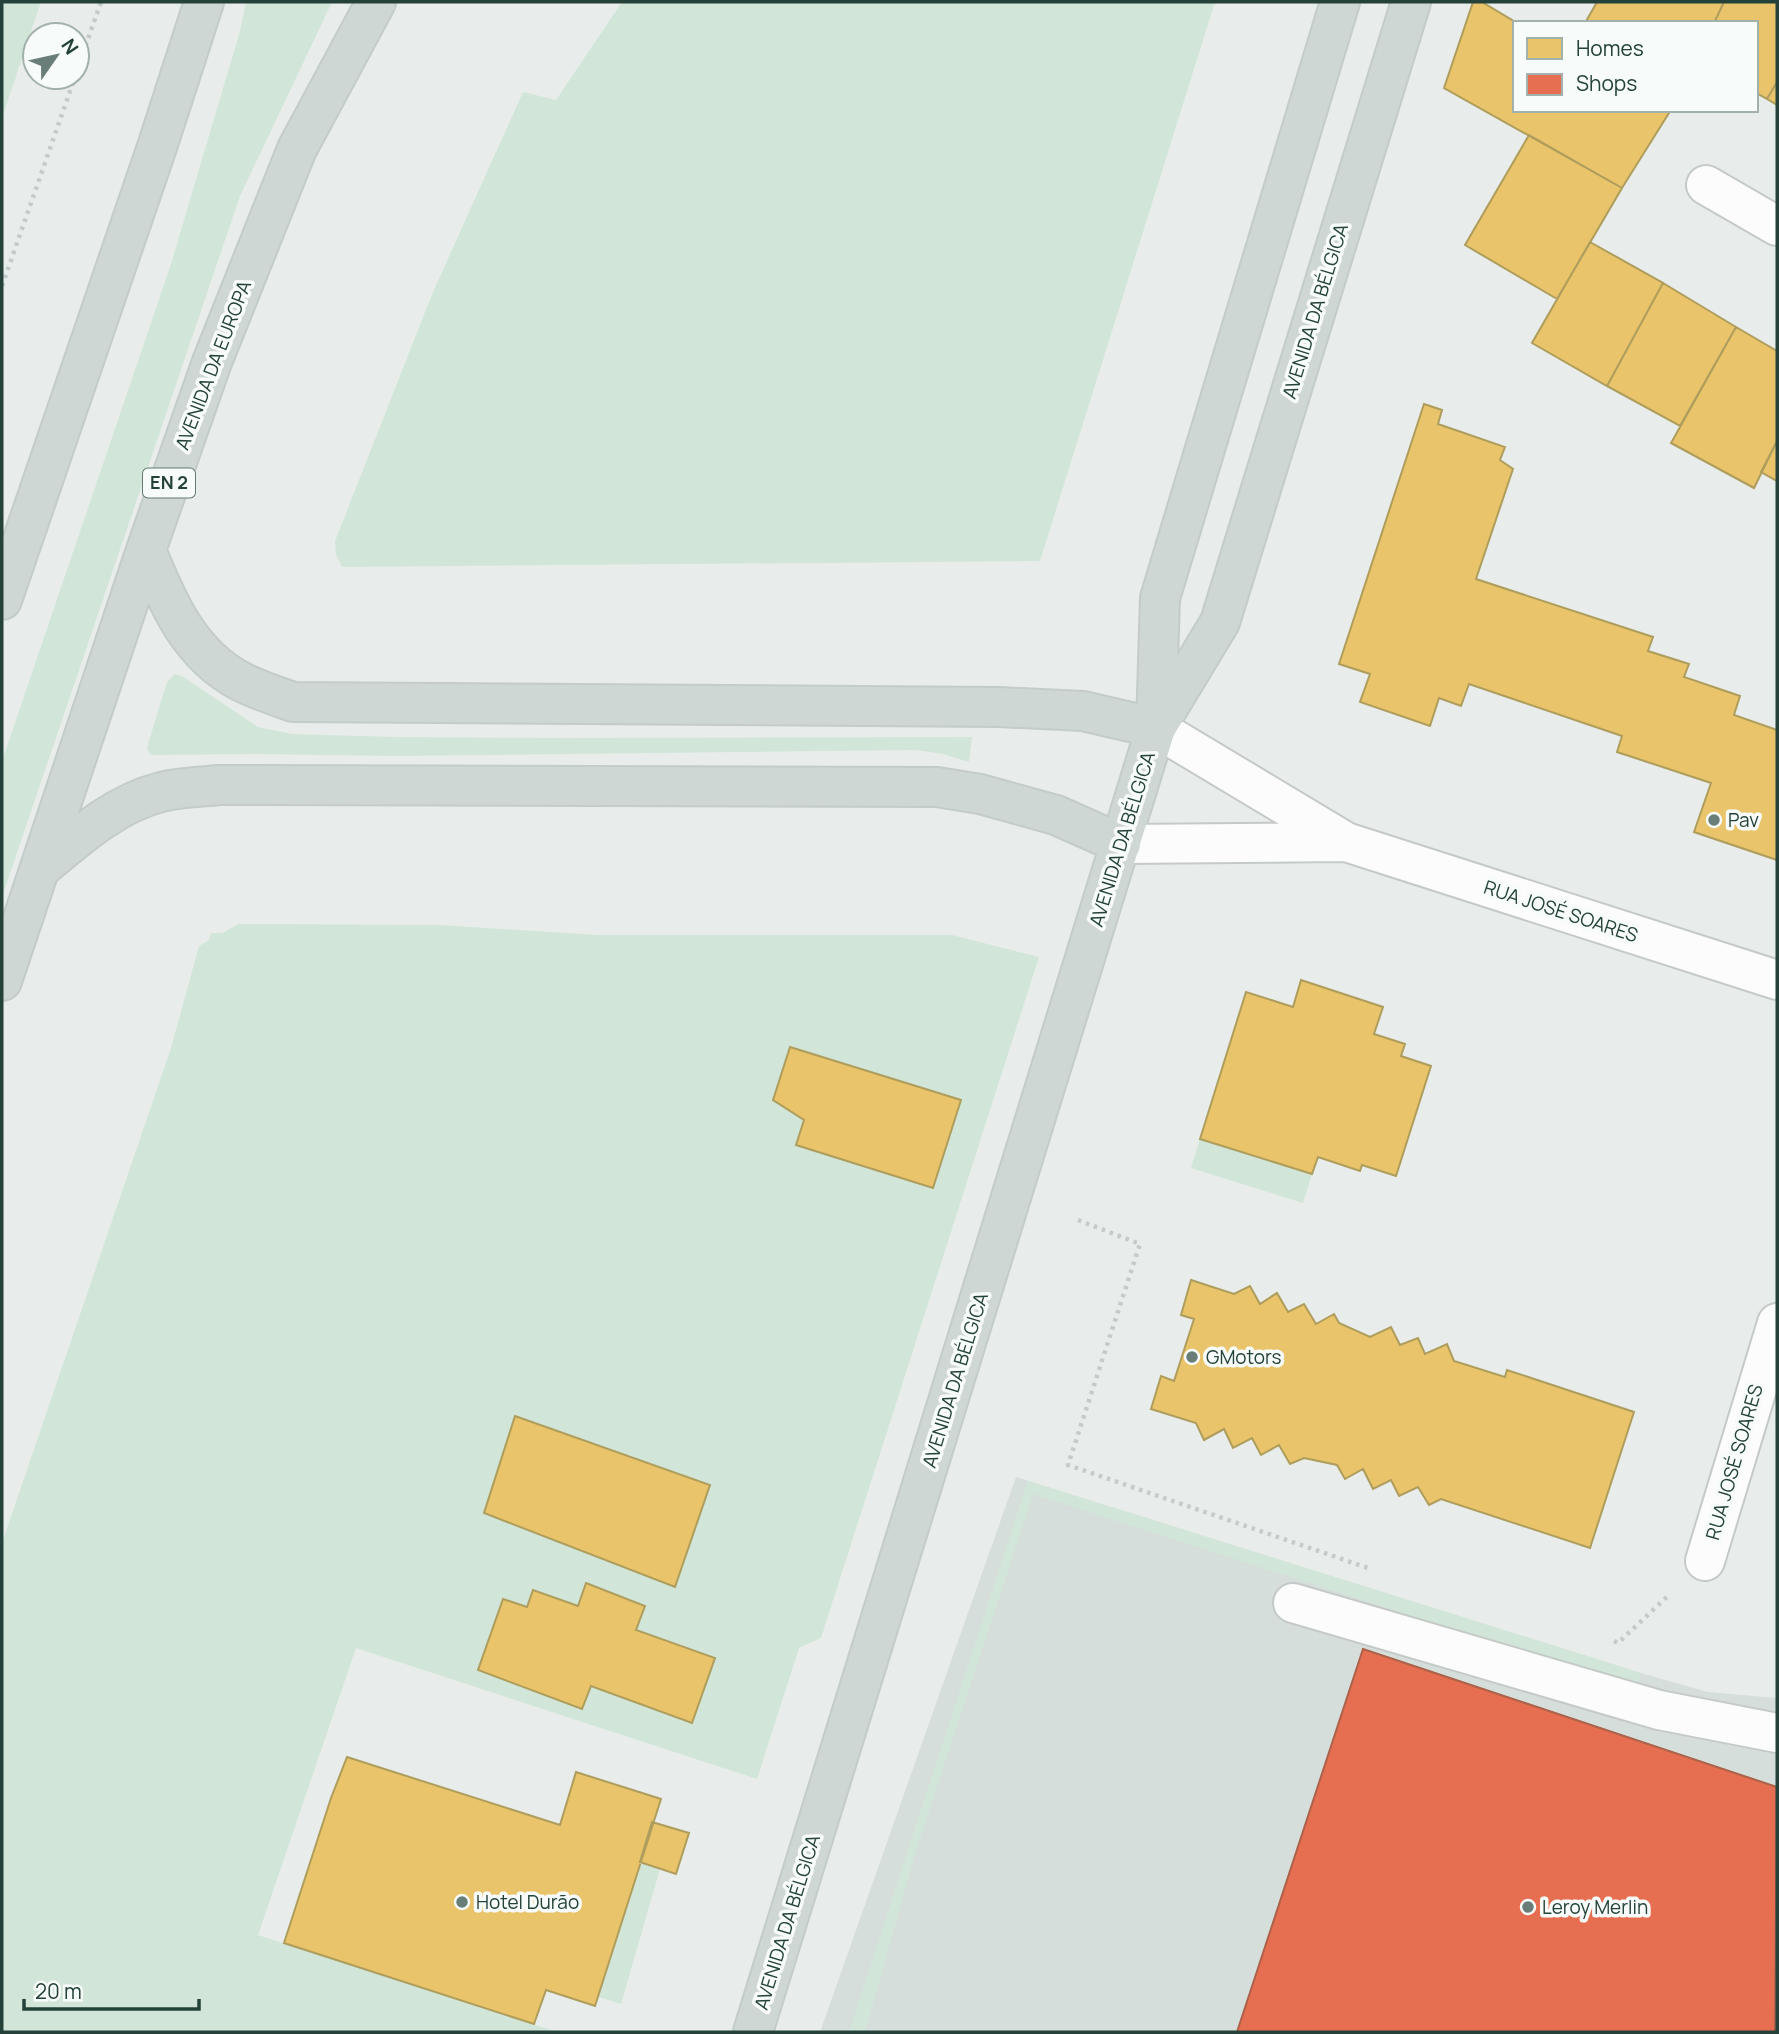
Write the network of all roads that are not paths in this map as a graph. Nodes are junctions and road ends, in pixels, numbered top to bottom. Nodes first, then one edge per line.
1 (204, 2) edge
2 (376, 2) edge
3 (1340, 2) edge
4 (1410, 2) edge
5 (1706, 185) dead end
6 (1777, 226) edge
7 (146, 550) junction
8 (2, 600) edge
9 (1156, 728) junction
10 (1346, 842) junction
11 (1121, 844) junction
12 (41, 868) junction
13 (1777, 980) edge
14 (2, 981) edge
15 (1777, 1323) edge
16 (1705, 1561) road end
17 (1293, 1603) dead end
18 (1777, 1733) edge
19 (753, 2032) edge

1 - 8 main road
2 - 7 main road, AVENIDA DA EUROPA / EN 2
3 - 9 main road, AVENIDA DA BÉLGICA
4 - 9 main road, AVENIDA DA BÉLGICA
5 - 6 street
7 - 9 main road
7 - 12 main road, AVENIDA DA EUROPA / EN 2
9 - 10 street
9 - 11 main road, AVENIDA DA BÉLGICA
10 - 11 street
10 - 13 street, RUA JOSÉ SOARES
11 - 12 main road
11 - 19 main road, AVENIDA DA BÉLGICA
12 - 14 main road, AVENIDA DA EUROPA / EN 2
15 - 16 street, RUA JOSÉ SOARES
17 - 18 street

